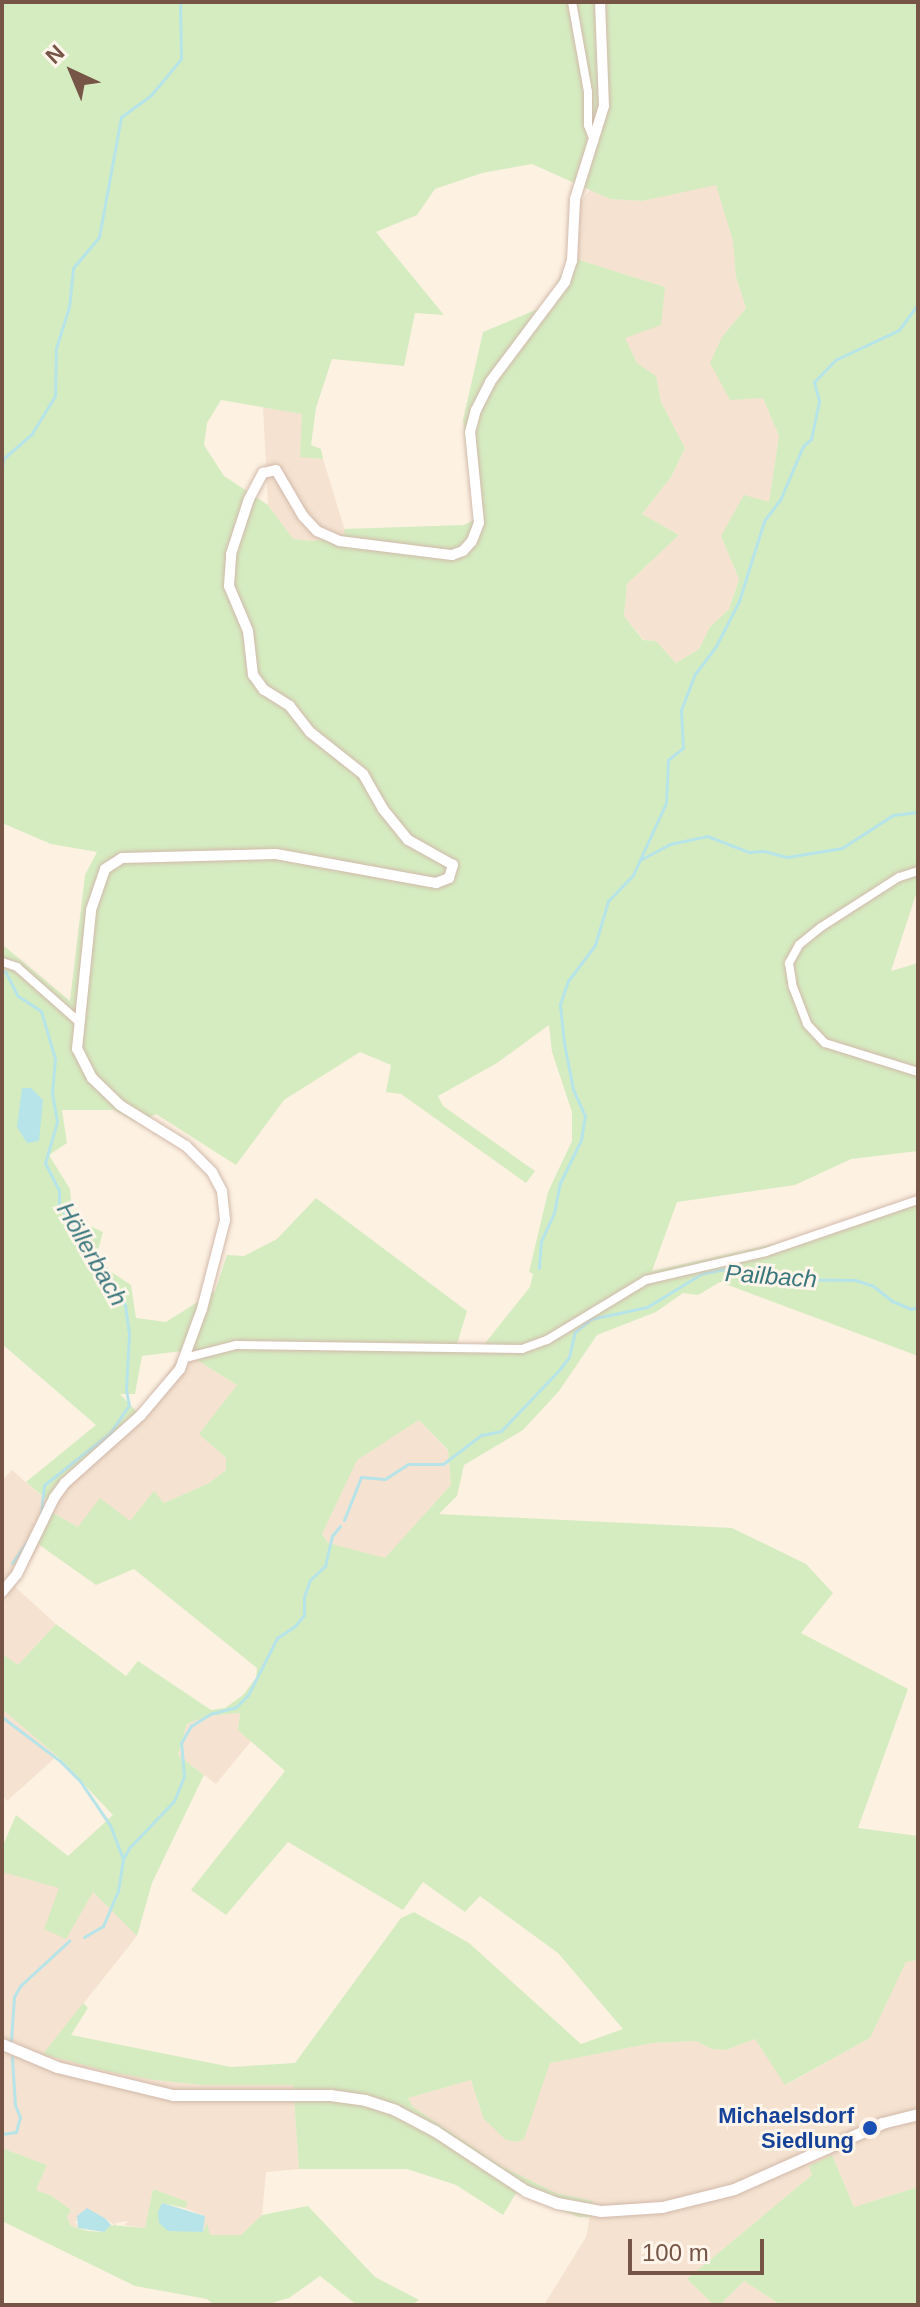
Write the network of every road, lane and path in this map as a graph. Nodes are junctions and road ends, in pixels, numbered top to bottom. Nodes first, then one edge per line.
1 (572, 2) edge
2 (600, 2) edge
3 (594, 142) junction
4 (918, 871) edge
5 (2, 962) edge
6 (77, 1020) junction
7 (918, 1072) edge
8 (918, 1200) edge
9 (185, 1358) junction
10 (2, 1592) edge
11 (2, 2044) edge
12 (918, 2114) edge

1 - 3 street
2 - 3 street
3 - 6 street
4 - 7 street
5 - 6 street
6 - 9 street
8 - 9 street
9 - 10 street
11 - 12 main road

